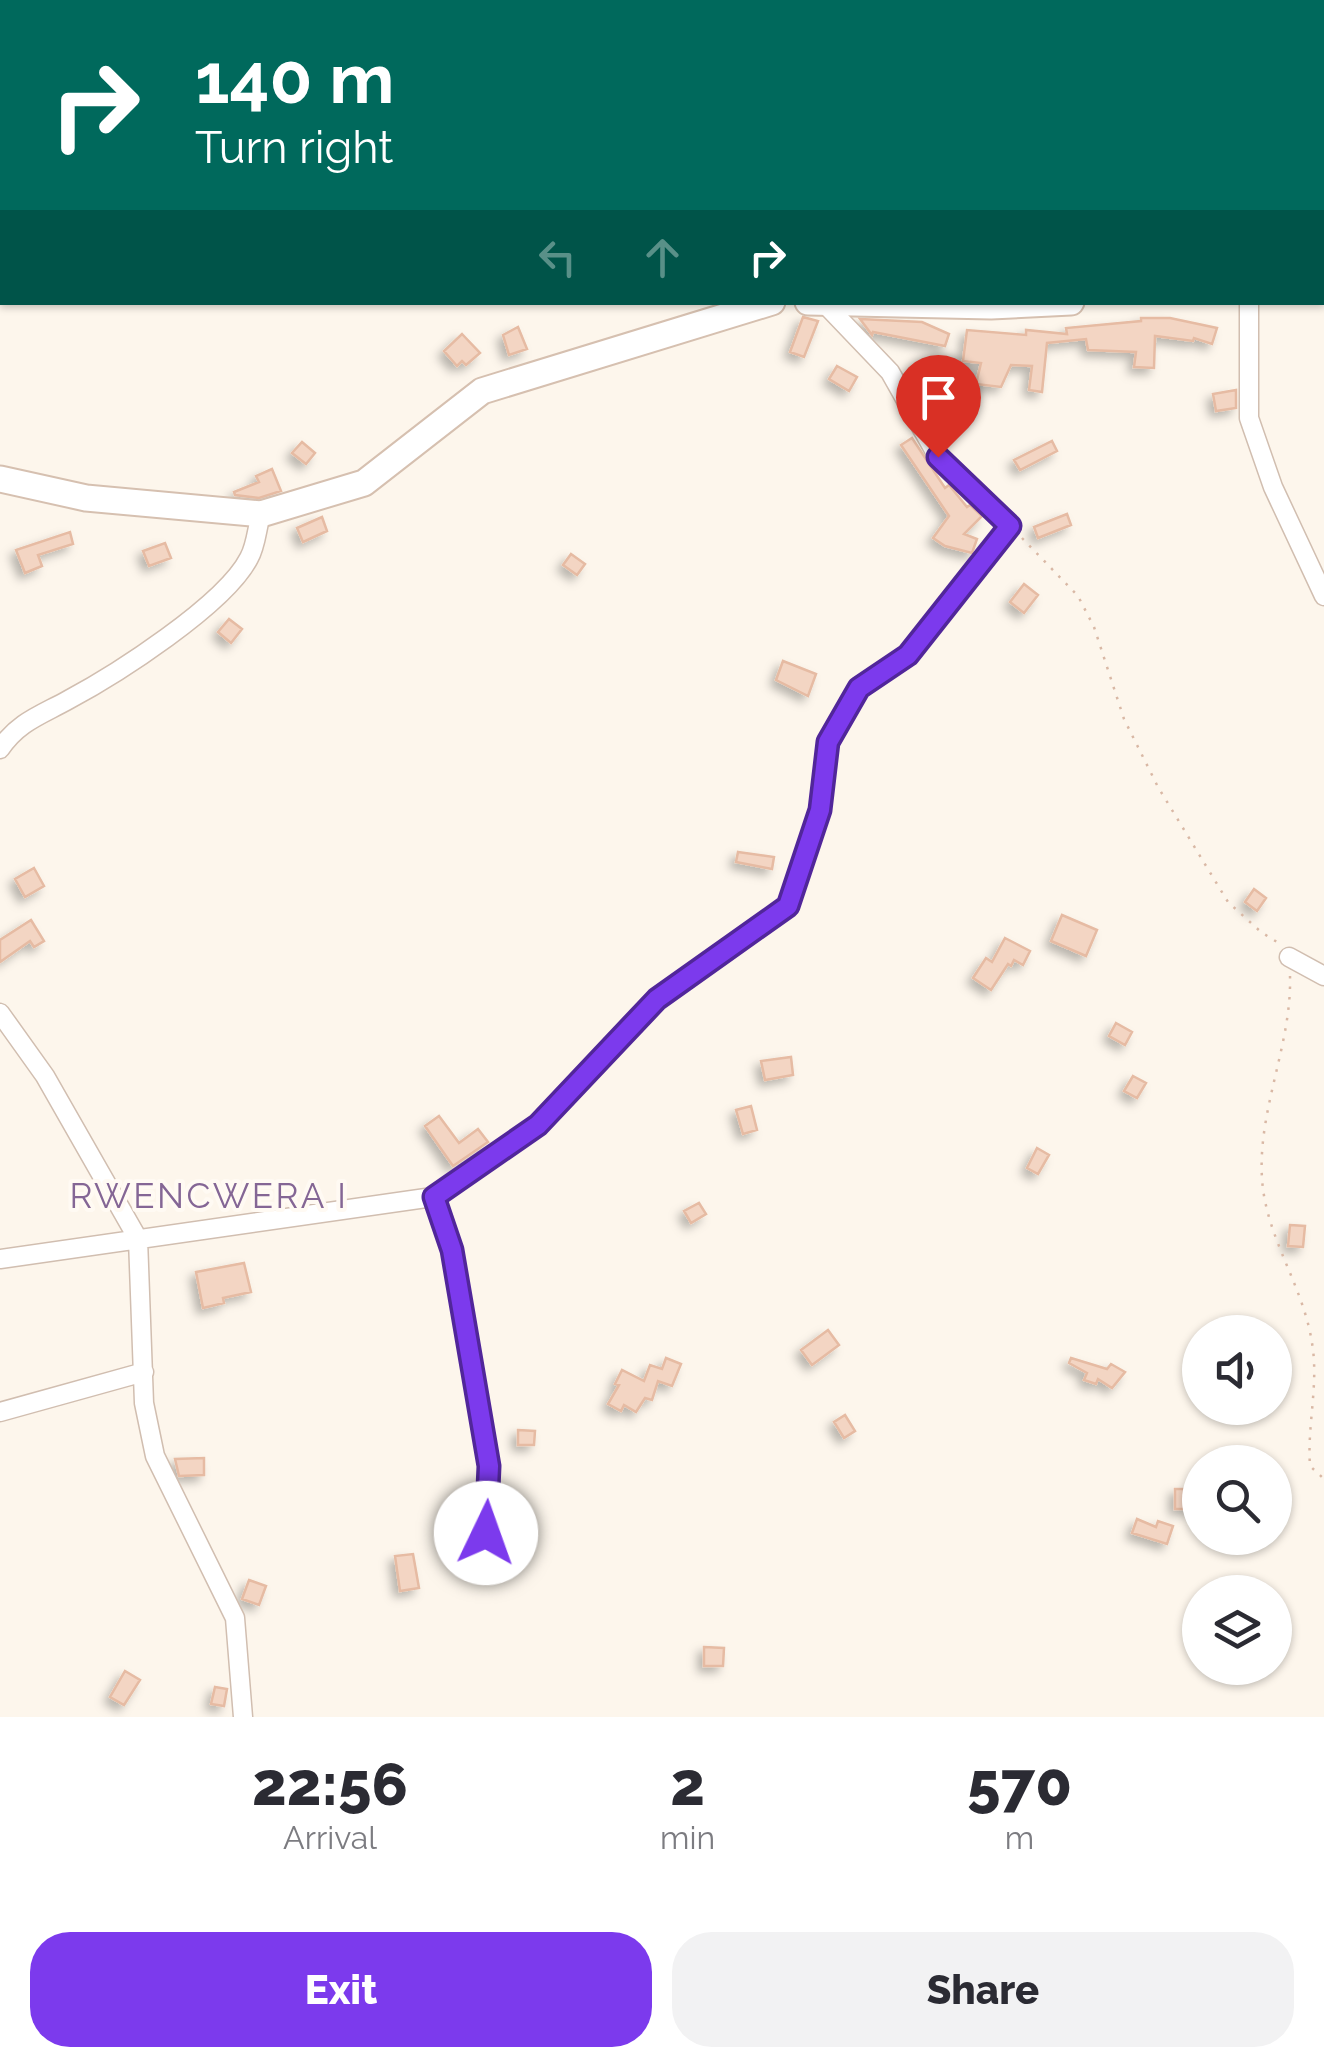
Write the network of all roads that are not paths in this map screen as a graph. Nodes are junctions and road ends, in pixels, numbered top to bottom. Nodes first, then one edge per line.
1 (762, 305) edge
2 (818, 305) edge
3 (1249, 305) edge
4 (0, 479) edge
5 (261, 514) junction
6 (1324, 596) edge
7 (0, 749) edge
8 (1289, 957) road end
9 (1324, 976) edge
10 (0, 1013) edge
11 (434, 1197) junction
12 (138, 1239) junction
13 (0, 1259) edge
14 (144, 1372) junction
15 (0, 1412) edge
16 (486, 1533) dead end
17 (244, 1717) edge

1 - 5 street
2 - 11 street
3 - 6 street
4 - 5 street
5 - 7 street
8 - 9 street
10 - 12 street
11 - 12 street
11 - 16 street
12 - 13 street
12 - 14 street
14 - 15 street
14 - 17 street

